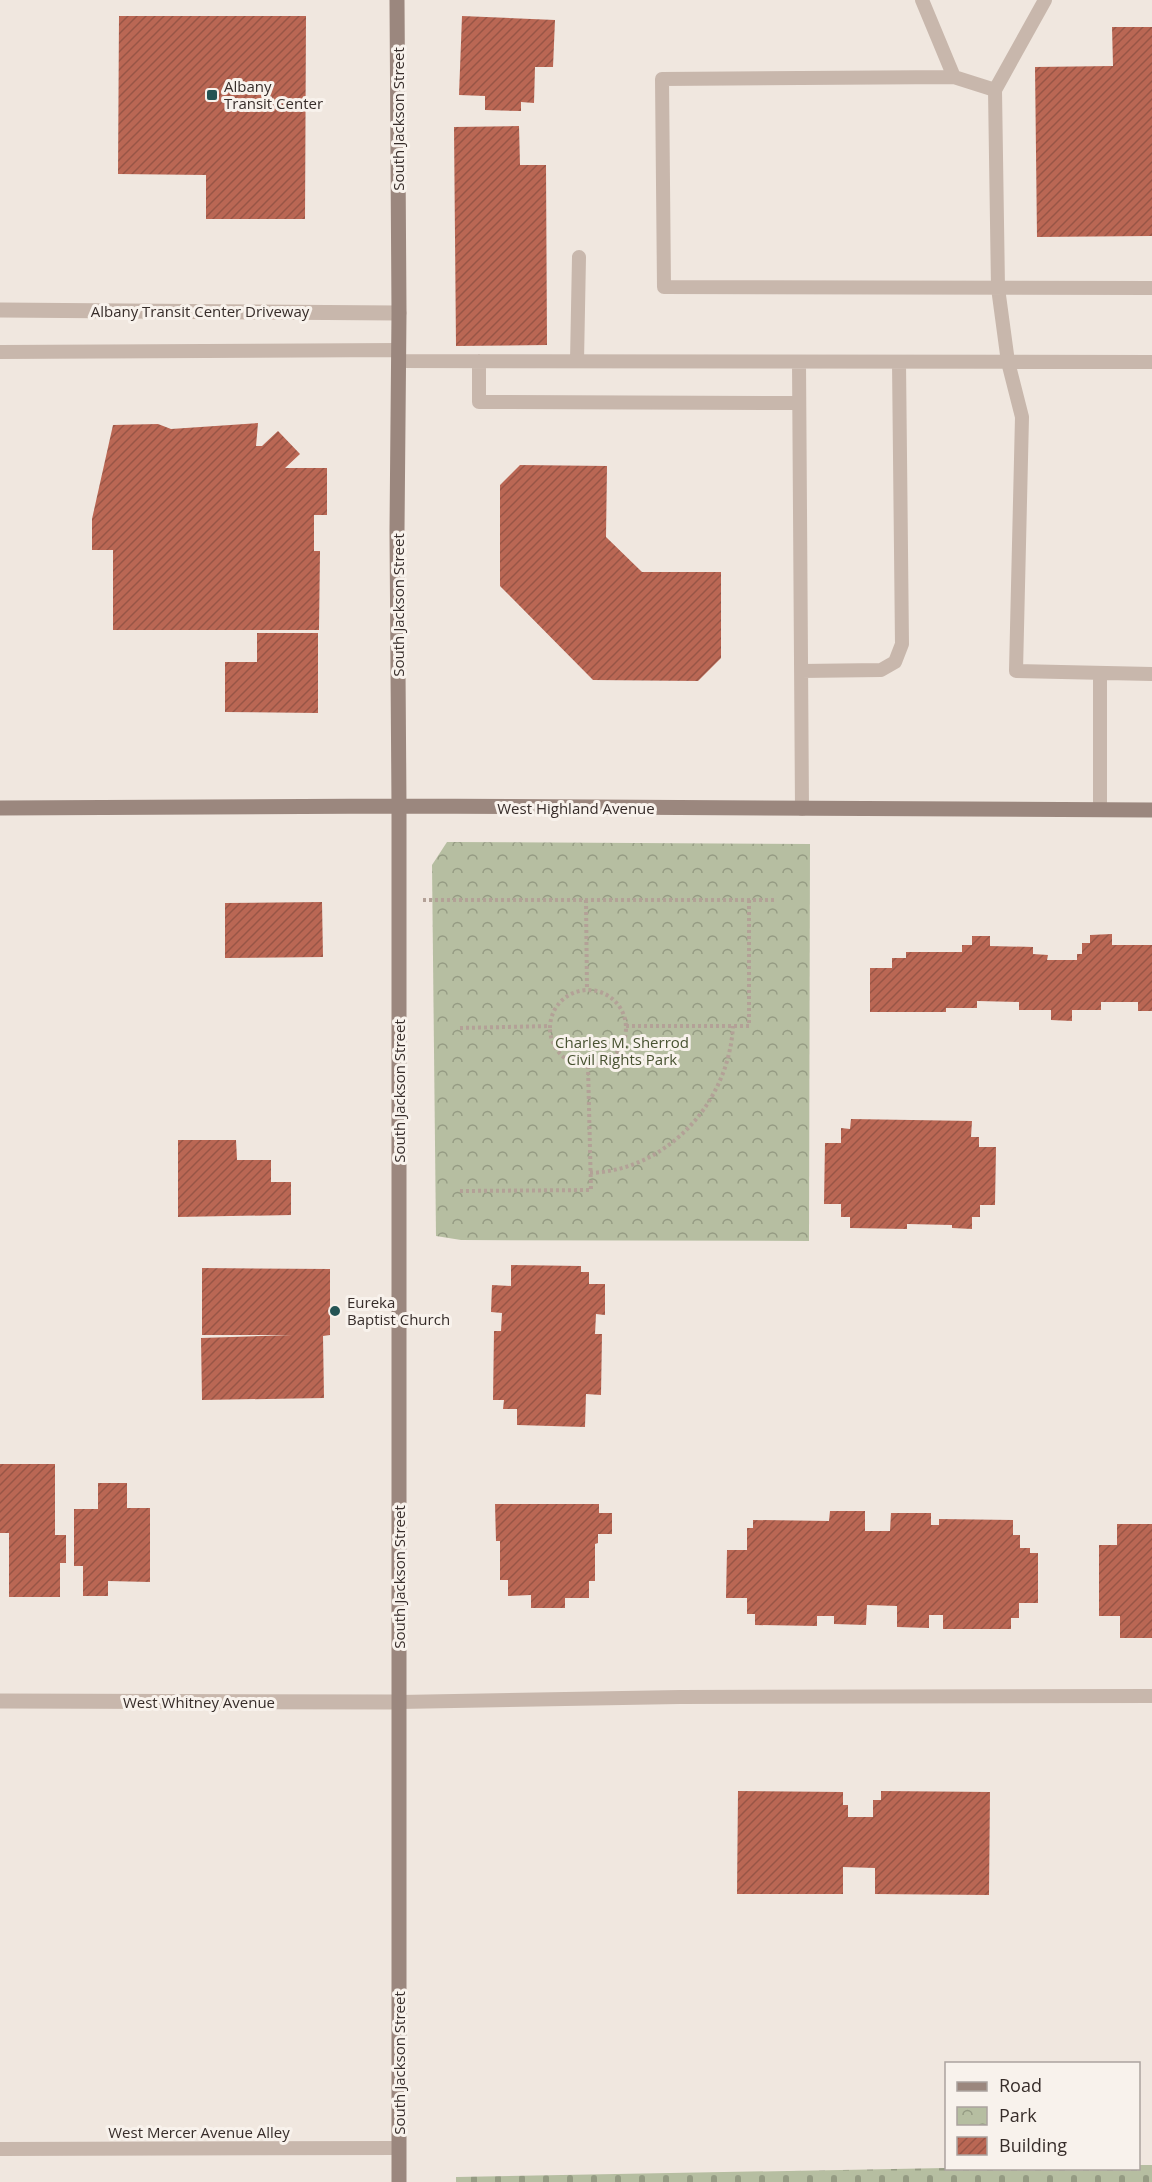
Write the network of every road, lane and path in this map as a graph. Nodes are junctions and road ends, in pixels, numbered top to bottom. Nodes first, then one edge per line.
1 (398, 0) edge
2 (922, 0) edge
3 (1045, 0) edge
4 (954, 76) junction
5 (995, 90) junction
6 (579, 256) dead end
7 (998, 288) junction
8 (1152, 288) edge
9 (0, 310) edge
10 (399, 313) junction
11 (0, 352) edge
12 (399, 355) junction
13 (478, 361) junction
14 (577, 361) junction
15 (799, 362) junction
16 (899, 362) junction
17 (1008, 362) junction
18 (1152, 362) edge
19 (799, 403) junction
20 (801, 671) junction
21 (1100, 673) junction
22 (1152, 674) edge
23 (399, 806) junction
24 (0, 808) edge
25 (802, 809) junction
26 (1100, 810) junction
27 (1152, 810) edge
28 (399, 892) junction
29 (586, 900) junction
30 (748, 900) junction
31 (776, 900) dead end
32 (586, 990) junction
33 (550, 1026) junction
34 (626, 1026) junction
35 (733, 1026) junction
36 (460, 1028) dead end
37 (588, 1066) junction
38 (590, 1173) junction
39 (460, 1191) dead end
40 (1152, 1696) edge
41 (0, 1701) edge
42 (399, 1702) junction
43 (399, 2148) junction
44 (0, 2149) edge
45 (399, 2182) edge

1 - 10 street, South Jackson Street
2 - 4 lane
3 - 5 lane
4 - 5 lane
4 - 7 lane
5 - 7 lane
6 - 14 lane
7 - 8 lane
7 - 17 lane
9 - 10 street, Albany Transit Center Driveway
10 - 12 street, South Jackson Street
11 - 12 lane
12 - 13 lane
12 - 23 street, South Jackson Street
13 - 14 lane
13 - 19 lane
14 - 15 lane
15 - 16 lane
15 - 19 lane
16 - 17 lane
16 - 20 lane
17 - 18 lane
17 - 21 lane
19 - 20 lane
20 - 25 lane
21 - 22 lane
21 - 26 lane
23 - 24 street, West Highland Avenue
23 - 25 street, West Highland Avenue
23 - 28 street, South Jackson Street
25 - 26 street, West Highland Avenue
26 - 27 street, West Highland Avenue
28 - 29 path
28 - 42 street, South Jackson Street
29 - 30 path
29 - 32 path
30 - 31 path
30 - 35 path
32 - 33 path
32 - 34 path
33 - 36 path
33 - 37 path
34 - 35 path
34 - 37 path
35 - 38 path
37 - 38 path
38 - 39 path
40 - 42 lane
41 - 42 street, West Whitney Avenue
42 - 43 street, South Jackson Street
43 - 44 lane, West Mercer Avenue Alley
43 - 45 street, South Jackson Street

